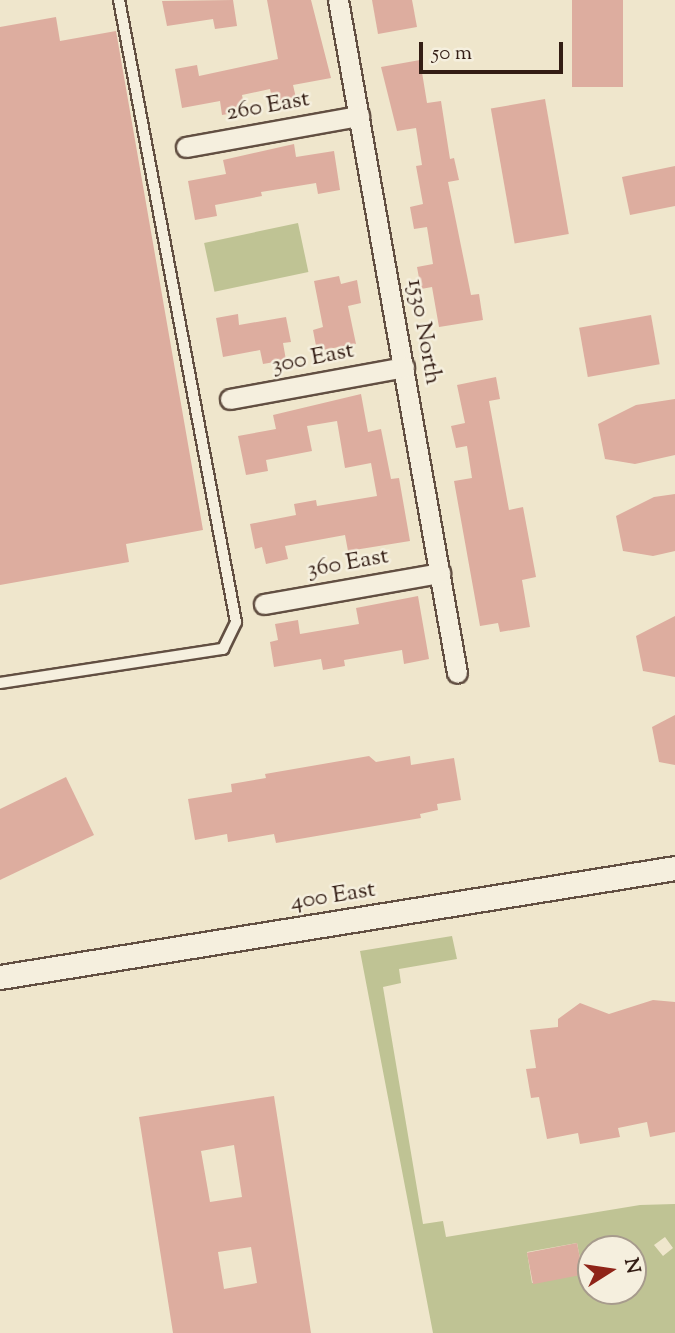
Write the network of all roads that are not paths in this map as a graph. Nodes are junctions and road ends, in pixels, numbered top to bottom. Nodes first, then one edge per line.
1 (119, 0) edge
2 (338, 0) edge
3 (359, 116) junction
4 (186, 146) dead end
5 (404, 366) junction
6 (230, 399) dead end
7 (440, 573) junction
8 (264, 604) dead end
9 (457, 673) dead end
10 (0, 683) edge
11 (675, 868) edge
12 (0, 977) edge

1 - 10 lane
2 - 3 street, 1530 North
3 - 4 street, 260 East
3 - 5 street, 1530 North
5 - 6 street, 300 East
5 - 7 street, 1530 North
7 - 8 street, 360 East
7 - 9 street, 1530 North
11 - 12 street, 400 East

